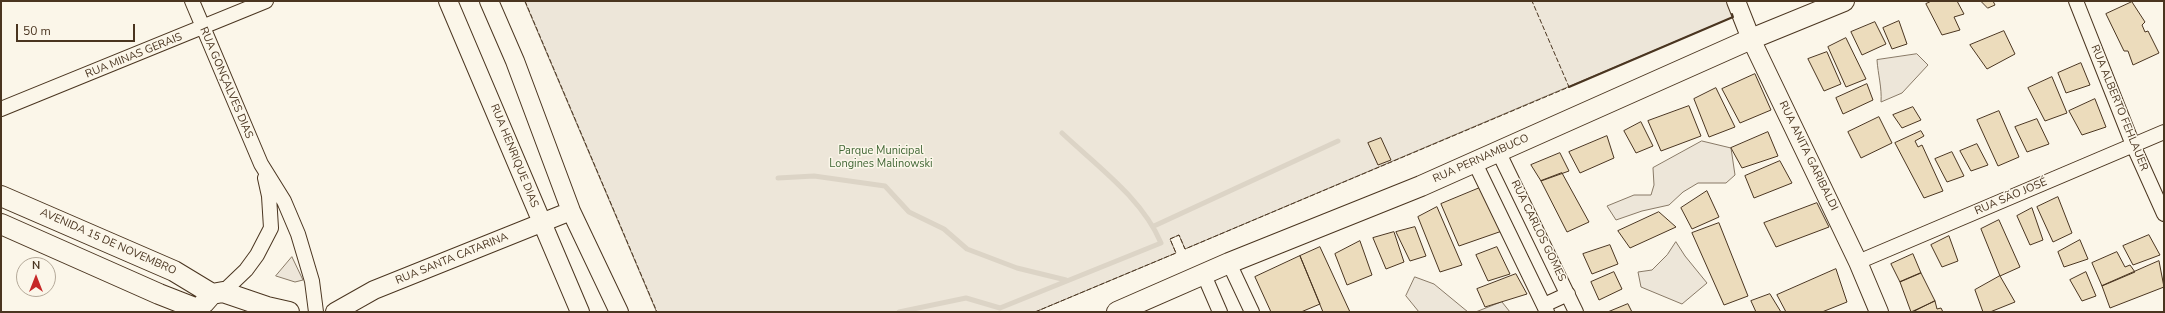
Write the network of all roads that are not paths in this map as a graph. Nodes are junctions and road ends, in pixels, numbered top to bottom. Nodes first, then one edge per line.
1 (192, 1) edge
2 (266, 1) edge
3 (448, 1) edge
4 (489, 1) edge
5 (1736, 1) edge
6 (1844, 1) edge
7 (2076, 1) edge
8 (202, 28) junction
9 (1751, 39) junction
10 (1, 109) edge
11 (2164, 132) edge
12 (2133, 145) junction
13 (1498, 151) junction
14 (1474, 161) junction
15 (261, 164) junction
16 (1, 196) edge
17 (571, 211) junction
18 (2164, 214) edge
19 (542, 223) junction
20 (1, 224) edge
21 (138, 255) junction
22 (1858, 262) junction
23 (1229, 263) junction
24 (1204, 275) junction
25 (126, 280) junction
26 (218, 293) junction
27 (1568, 294) junction
28 (1545, 309) edge
29 (200, 311) edge
30 (289, 312) edge
31 (316, 312) edge
32 (335, 312) edge
33 (580, 312) edge
34 (619, 312) edge
35 (1117, 312) edge
36 (1220, 312) edge
37 (1252, 312) edge
38 (1576, 312) edge
39 (1878, 312) edge

1 - 8 street, RUA GONÇALVES DIAS
2 - 8 street, RUA MINAS GERAIS
3 - 19 street, RUA HENRIQUE DIAS
4 - 17 street
5 - 9 street, RUA ANITA GARIBALDI
6 - 9 main road, RUA PERNAMBUCO
7 - 12 street, RUA ALBERTO FEHLAUER
8 - 10 street, RUA MINAS GERAIS
8 - 15 street, RUA GONÇALVES DIAS
9 - 13 main road, RUA PERNAMBUCO
9 - 22 street, RUA ANITA GARIBALDI
11 - 12 street, RUA SÃO JOSÉ
12 - 18 street, RUA ALBERTO FEHLAUER
12 - 22 street, RUA SÃO JOSÉ
13 - 14 main road, RUA PERNAMBUCO
13 - 27 street, RUA CARLOS GOMES
14 - 23 main road, RUA PERNAMBUCO
14 - 28 street
15 - 26 street, RUA GONÇALVES DIAS
15 - 31 street, RUA GONÇALVES DIAS
16 - 21 main road, AVENIDA 15 DE NOVEMBRO
17 - 19 street, RUA SANTA CATARINA
17 - 34 street
19 - 32 street, RUA SANTA CATARINA
19 - 33 street, RUA HENRIQUE DIAS
20 - 25 main road
21 - 25 main road
21 - 26 main road, AVENIDA 15 DE NOVEMBRO
22 - 39 street, RUA ANITA GARIBALDI
23 - 24 main road, RUA PERNAMBUCO
23 - 37 street
24 - 35 main road, RUA PERNAMBUCO
24 - 36 street
25 - 29 main road
26 - 29 main road
26 - 30 main road, AVENIDA 15 DE NOVEMBRO
27 - 28 street
27 - 38 street, RUA CARLOS GOMES

